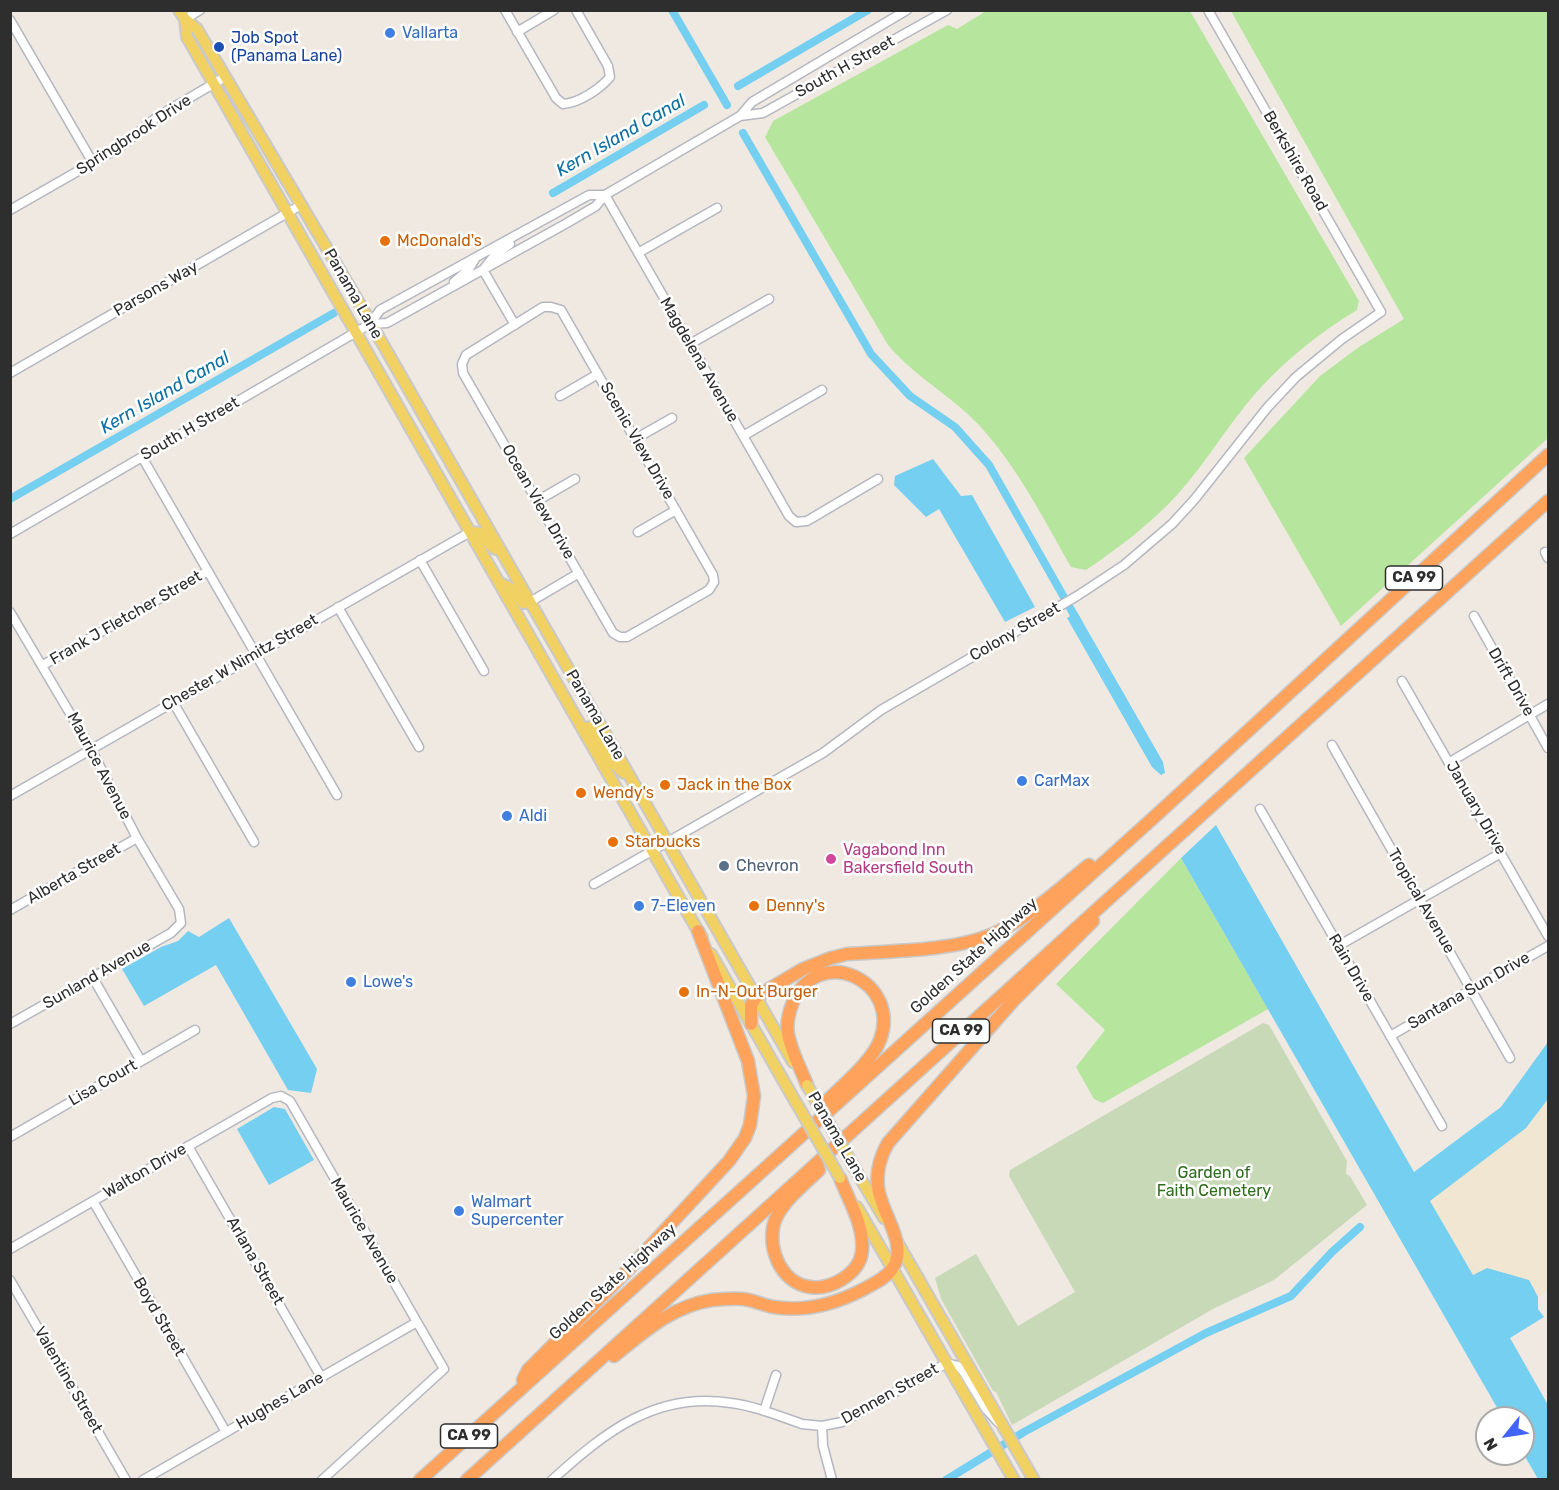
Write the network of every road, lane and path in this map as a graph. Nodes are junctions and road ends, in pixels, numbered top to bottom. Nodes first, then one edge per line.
1 (200, 10) edge
2 (505, 10) edge
3 (554, 10) edge
4 (576, 10) edge
5 (907, 10) edge
6 (947, 10) edge
7 (1208, 10) edge
8 (182, 15) edge
9 (10, 20) edge
10 (518, 32) junction
11 (225, 77) junction
12 (214, 83) junction
13 (740, 116) junction
14 (93, 163) junction
15 (605, 195) junction
16 (301, 205) junction
17 (717, 208) dead end
18 (10, 210) edge
19 (289, 213) junction
20 (543, 221) junction
21 (638, 253) junction
22 (475, 259) junction
23 (483, 270) junction
24 (440, 294) junction
25 (769, 299) dead end
26 (1381, 312) joint
27 (370, 324) junction
28 (515, 325) junction
29 (356, 332) junction
30 (690, 344) junction
31 (10, 373) edge
32 (598, 374) junction
33 (822, 390) dead end
34 (560, 396) dead end
35 (672, 418) dead end
36 (743, 436) junction
37 (635, 439) junction
38 (1548, 455) edge
39 (142, 457) junction
40 (575, 479) dead end
41 (878, 479) dead end
42 (537, 501) junction
43 (1548, 501) edge
44 (676, 510) junction
45 (470, 532) junction
46 (638, 532) dead end
47 (10, 534) edge
48 (502, 552) junction
49 (420, 560) junction
50 (208, 571) junction
51 (579, 573) junction
52 (500, 583) junction
53 (530, 602) junction
54 (338, 607) junction
55 (10, 612) edge
56 (1474, 616) dead end
57 (620, 637) joint
58 (256, 654) junction
59 (43, 665) junction
60 (484, 670) dead end
61 (1402, 681) dead end
62 (173, 702) junction
63 (1548, 704) edge
64 (1530, 715) junction
65 (582, 728) junction
66 (1332, 745) dead end
67 (419, 747) dead end
68 (1548, 747) edge
69 (92, 749) junction
70 (1449, 762) junction
71 (632, 779) junction
72 (337, 795) dead end
73 (10, 796) edge
74 (1260, 809) dead end
75 (1162, 810) junction
76 (1180, 833) junction
77 (137, 838) junction
78 (667, 841) junction
79 (254, 843) dead end
80 (652, 850) junction
81 (1501, 853) junction
82 (594, 884) dead end
83 (1420, 899) junction
84 (10, 910) edge
85 (181, 923) joint
86 (698, 931) junction
87 (1548, 936) edge
88 (1338, 946) junction
89 (1548, 946) edge
90 (93, 978) junction
91 (1471, 989) junction
92 (756, 997) junction
93 (10, 1024) edge
94 (751, 1024) junction
95 (195, 1030) dead end
96 (1390, 1036) junction
97 (1510, 1058) dead end
98 (141, 1061) junction
99 (902, 1084) junction
100 (807, 1085) junction
101 (281, 1096) joint
102 (1442, 1126) dead end
103 (10, 1137) edge
104 (188, 1146) junction
105 (840, 1178) junction
106 (744, 1186) junction
107 (93, 1201) junction
108 (896, 1240) junction
109 (10, 1249) edge
110 (893, 1268) junction
111 (10, 1280) edge
112 (417, 1322) junction
113 (947, 1363) junction
114 (776, 1375) dead end
115 (321, 1377) junction
116 (517, 1392) junction
117 (764, 1411) junction
118 (822, 1426) junction
119 (1006, 1431) junction
120 (226, 1432) junction
121 (519, 1432) junction
122 (555, 1478) edge
123 (126, 1479) edge
124 (143, 1479) edge
125 (322, 1479) edge
126 (420, 1479) edge
127 (467, 1479) edge
128 (832, 1479) edge
129 (1014, 1479) edge
130 (1034, 1479) edge

1 - 8 street
2 - 10 street
3 - 10 street
4 - 10 street
5 - 13 street, South H Street
6 - 13 street, South H Street
7 - 26 street, Berkshire Road
8 - 11 main road, Panama Lane
8 - 12 main road, Panama Lane
9 - 14 street
11 - 12 street, Springbrook Drive
11 - 16 main road, Panama Lane
12 - 14 street, Springbrook Drive
12 - 19 main road, Panama Lane
13 - 15 street, South H Street
14 - 18 street, Springbrook Drive
15 - 20 street, South H Street
15 - 21 street, Magdelena Avenue
15 - 23 street, South H Street
16 - 19 street, Parsons Way
16 - 27 main road, Panama Lane
17 - 21 street
19 - 29 main road, Panama Lane
19 - 31 street, Parsons Way
20 - 22 street, South H Street
20 - 23 street
21 - 30 street, Magdelena Avenue
22 - 24 street
22 - 27 street, South H Street
23 - 24 street, South H Street
23 - 28 street
24 - 27 street, South H Street
25 - 30 street
26 - 78 street, Colony Street
27 - 29 street, South H Street
27 - 48 main road, Panama Lane
28 - 32 street, Scenic View Drive
28 - 42 street, Ocean View Drive
29 - 39 street, South H Street
29 - 45 main road, Panama Lane
30 - 36 street, Magdelena Avenue
32 - 34 street
32 - 37 street, Scenic View Drive
33 - 36 street
35 - 37 street
36 - 41 street, Magdelena Avenue
37 - 44 street, Scenic View Drive
38 - 75 highway, Golden State Highway / CA 99
39 - 47 street, South H Street
39 - 50 street
40 - 42 street
42 - 51 street, Ocean View Drive
43 - 76 highway, CA 99
44 - 46 street
44 - 57 street, Scenic View Drive
45 - 48 main road
45 - 49 street, Chester W Nimitz Street
45 - 52 main road, Panama Lane
48 - 53 main road, Panama Lane
49 - 54 street, Chester W Nimitz Street
49 - 60 street
50 - 58 street
50 - 59 street, Frank J Fletcher Street
51 - 53 street
51 - 57 street, Ocean View Drive
52 - 53 main road
52 - 65 main road, Panama Lane
53 - 71 main road, Panama Lane
54 - 58 street, Chester W Nimitz Street
54 - 67 street
55 - 59 street, Maurice Avenue
56 - 64 street, Drift Drive
58 - 62 street, Chester W Nimitz Street
58 - 72 street
59 - 69 street, Maurice Avenue
61 - 70 street, January Drive
62 - 69 street, Chester W Nimitz Street
62 - 79 street
63 - 64 street
64 - 68 street, Drift Drive
64 - 70 street
65 - 71 main road
65 - 80 main road, Panama Lane
66 - 83 street, Tropical Avenue
69 - 73 street, Chester W Nimitz Street
69 - 77 street, Maurice Avenue
70 - 81 street, January Drive
71 - 78 main road, Panama Lane
74 - 88 street, Rain Drive
75 - 92 highway
75 - 106 highway, Golden State Highway / CA 99
76 - 99 highway, CA 99
76 - 108 highway
77 - 84 street, Alberta Street
77 - 85 street, Maurice Avenue
78 - 80 street, Colony Street
78 - 92 main road, Panama Lane
80 - 82 street, Colony Street
80 - 86 main road, Panama Lane
81 - 83 street
81 - 87 street, January Drive
83 - 88 street
83 - 91 street, Tropical Avenue
85 - 90 street, Sunland Avenue
86 - 94 main road, Panama Lane
86 - 116 highway
88 - 96 street, Rain Drive
89 - 91 street, Santana Sun Drive
90 - 93 street, Sunland Avenue
90 - 98 street
91 - 96 street, Santana Sun Drive
91 - 97 street, Tropical Avenue
92 - 94 highway
92 - 100 main road, Panama Lane
94 - 105 main road, Panama Lane, bridge
95 - 98 street, Lisa Court
96 - 102 street, Rain Drive
98 - 103 street, Lisa Court
99 - 105 highway
99 - 121 highway, CA 99
100 - 106 highway
100 - 108 main road, Panama Lane, bridge
101 - 104 street, Walton Drive
101 - 112 street, Maurice Avenue
104 - 107 street, Walton Drive
104 - 115 street, Arlana Street
105 - 110 main road, Panama Lane
106 - 116 highway, Golden State Highway / CA 99
107 - 109 street, Walton Drive
107 - 120 street, Boyd Street
108 - 110 highway
108 - 119 main road, Panama Lane
110 - 113 main road, Panama Lane
110 - 121 highway
111 - 123 street, Valentine Street
112 - 115 street, Hughes Lane
112 - 125 street, Maurice Avenue
113 - 118 street, Dennen Street
113 - 119 street, Dennen Street
113 - 129 main road, Panama Lane
114 - 117 street
115 - 120 street, Hughes Lane
116 - 126 highway, Golden State Highway / CA 99
117 - 118 street, Dennen Street
117 - 122 street, Dennen Street
118 - 128 street
119 - 130 main road, Panama Lane
120 - 124 street, Hughes Lane
121 - 127 highway, CA 99

